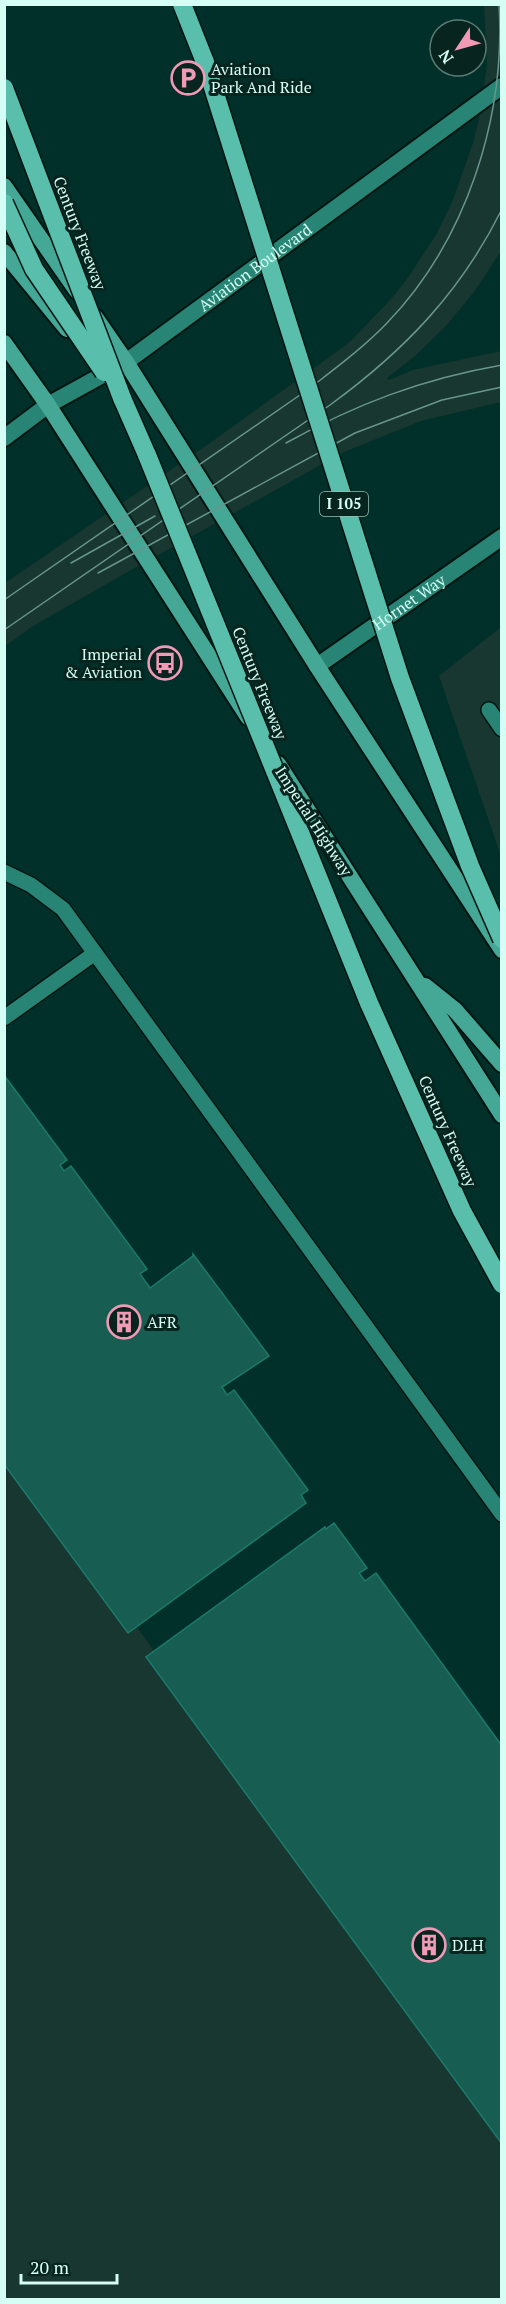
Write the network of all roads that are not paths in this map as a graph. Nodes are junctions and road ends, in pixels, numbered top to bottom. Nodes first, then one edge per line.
1 (182, 4) edge
2 (191, 4) edge
3 (205, 62) junction
4 (501, 86) edge
5 (4, 88) edge
6 (4, 186) edge
7 (4, 202) edge
8 (4, 252) edge
9 (4, 343) edge
10 (126, 362) junction
11 (122, 398) junction
12 (48, 405) junction
13 (4, 438) edge
14 (501, 537) edge
15 (317, 666) junction
16 (489, 710) dead end
17 (501, 729) edge
18 (4, 872) edge
19 (501, 939) edge
20 (501, 950) edge
21 (95, 953) junction
22 (415, 978) junction
23 (4, 1018) edge
24 (501, 1064) edge
25 (501, 1115) edge
26 (501, 1284) edge
27 (501, 1514) edge

1 - 3 highway, I 105
2 - 3 highway
3 - 19 highway, I 105, bridge
4 - 10 main road, Aviation Boulevard
5 - 11 highway, Century Freeway, bridge
6 - 10 main road
7 - 11 highway, bridge
8 - 10 main road
9 - 12 main road, Imperial Highway
10 - 12 main road, Aviation Boulevard
10 - 15 main road
11 - 26 highway, Century Freeway, bridge
12 - 13 main road, Aviation Boulevard
12 - 22 main road, Imperial Highway
14 - 15 main road, Hornet Way
15 - 20 main road
16 - 17 lane
18 - 21 lane
21 - 23 lane
21 - 27 lane
22 - 24 main road
22 - 25 main road, Imperial Highway

